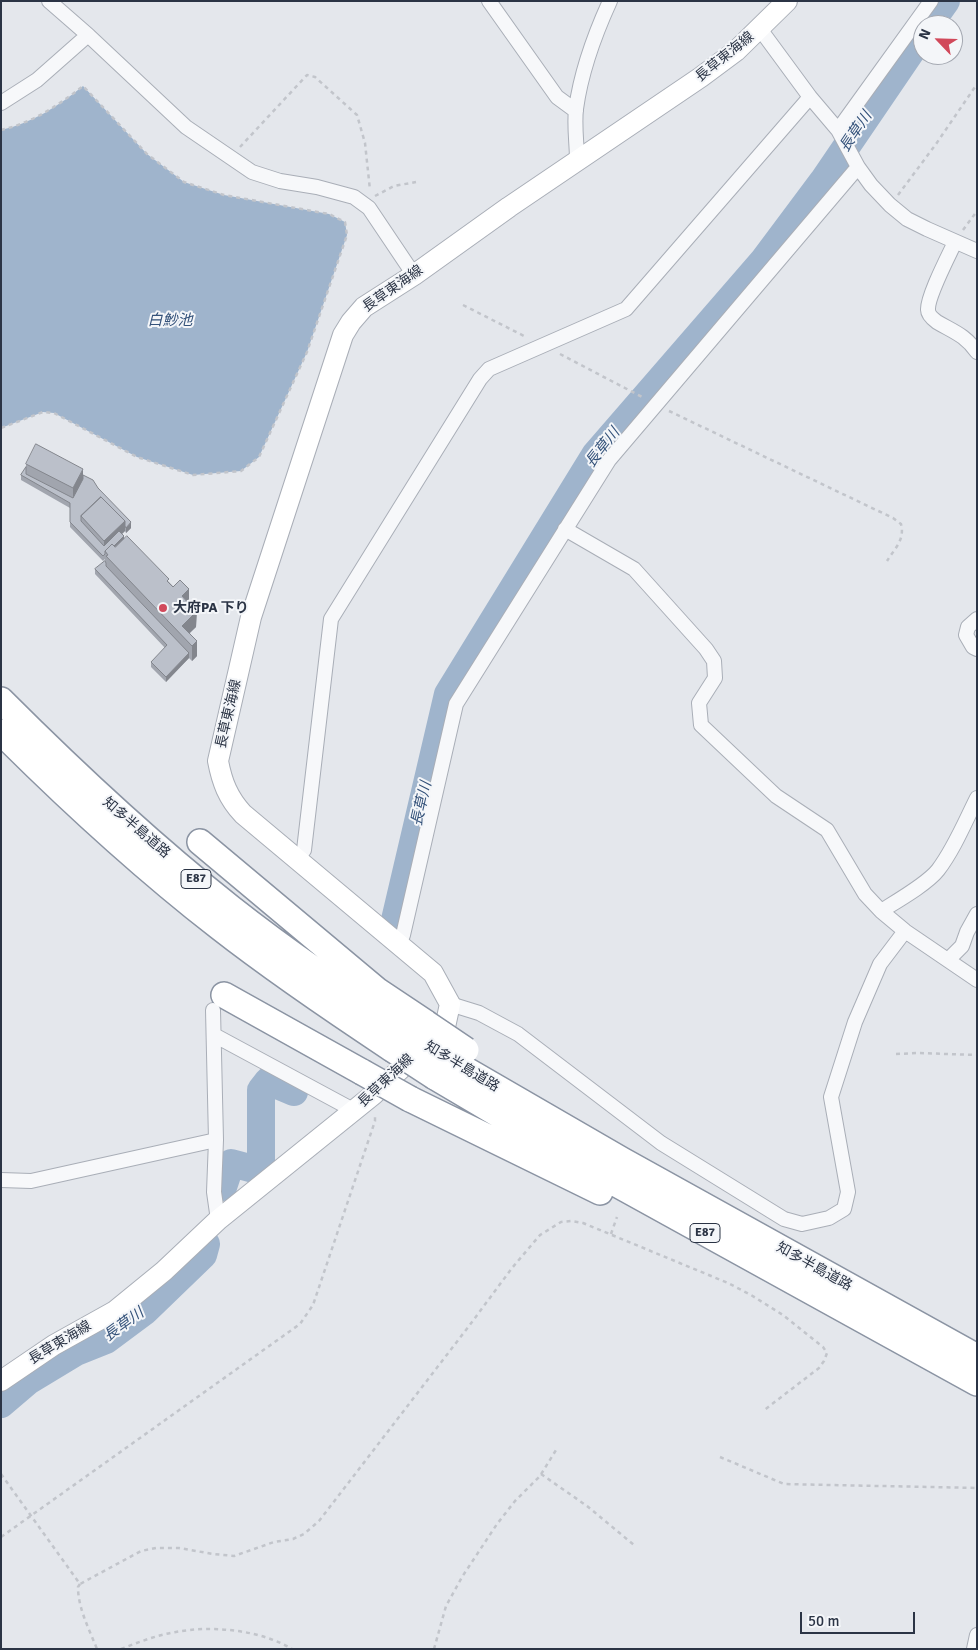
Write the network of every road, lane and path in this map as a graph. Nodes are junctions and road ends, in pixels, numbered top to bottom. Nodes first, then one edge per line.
1 (49, 1) edge
2 (489, 1) edge
3 (610, 1) edge
4 (788, 1) edge
5 (931, 1) edge
6 (760, 29) junction
7 (88, 35) junction
8 (977, 84) edge
9 (810, 97) junction
10 (1, 104) edge
11 (576, 111) junction
12 (1, 130) edge
13 (838, 130) junction
14 (230, 157) junction
15 (577, 160) junction
16 (858, 167) junction
17 (416, 182) dead end
18 (890, 205) junction
19 (977, 211) edge
20 (955, 242) junction
21 (977, 251) edge
22 (414, 275) junction
23 (463, 305) dead end
24 (544, 345) junction
25 (977, 352) edge
26 (656, 404) junction
27 (1, 428) edge
28 (565, 529) junction
29 (887, 560) dead end
30 (977, 619) edge
31 (977, 649) edge
32 (1, 700) edge
33 (1, 732) edge
34 (977, 798) edge
35 (200, 842) dead end
36 (297, 860) junction
37 (881, 911) junction
38 (977, 914) edge
39 (904, 931) junction
40 (399, 944) junction
41 (948, 960) junction
42 (977, 980) edge
43 (218, 1003) joint
44 (450, 1004) junction
45 (214, 1035) junction
46 (409, 1036) junction
47 (896, 1054) dead end
48 (977, 1055) edge
49 (451, 1063) junction
50 (373, 1095) junction
51 (355, 1111) junction
52 (216, 1140) junction
53 (1, 1180) edge
54 (617, 1217) dead end
55 (218, 1220) junction
56 (611, 1234) junction
57 (723, 1242) junction
58 (977, 1357) edge
59 (1, 1381) edge
60 (977, 1383) edge
61 (763, 1411) dead end
62 (556, 1450) dead end
63 (720, 1457) dead end
64 (1, 1474) edge
65 (541, 1474) junction
66 (977, 1488) edge
67 (32, 1515) junction
68 (1, 1537) edge
69 (634, 1545) dead end
70 (80, 1584) junction
71 (977, 1635) edge
72 (97, 1649) edge
73 (121, 1649) edge
74 (292, 1649) edge
75 (434, 1649) edge
76 (974, 1649) edge

1 - 7 street
2 - 11 street
3 - 11 street
4 - 6 main road, 長草東海線
5 - 13 street
6 - 9 street
6 - 15 main road, 長草東海線
7 - 10 street
7 - 14 street
8 - 18 path
9 - 13 street
9 - 24 street
11 - 15 street
12 - 27 path
13 - 16 street
14 - 17 path
14 - 22 street
15 - 22 main road, 長草東海線
16 - 18 street
16 - 26 street
18 - 20 street
19 - 20 path
20 - 21 street
20 - 25 street
22 - 36 main road, 長草東海線
23 - 24 path
24 - 26 path
24 - 36 street
26 - 28 street
26 - 29 path
28 - 37 street
28 - 40 street
30 - 31 street
32 - 46 highway, 知多半島道路 / E87
33 - 46 highway, 知多半島道路 / E87
34 - 37 street
35 - 46 highway
36 - 40 main road, 長草東海線
37 - 39 street
38 - 41 street
39 - 41 street
39 - 44 street
40 - 44 main road, 長草東海線
41 - 42 street
43 - 45 street
43 - 57 highway, bridge
44 - 50 main road, 長草東海線
45 - 51 street
45 - 52 street
46 - 49 highway, 知多半島道路 / E87, bridge
46 - 49 highway, bridge
47 - 48 path
49 - 57 highway, 知多半島道路 / E87
49 - 58 highway, 知多半島道路 / E87
50 - 51 main road, 長草東海線
50 - 67 path
51 - 55 main road, 長草東海線
52 - 53 street
52 - 55 street
54 - 56 path
55 - 59 main road, 長草東海線
56 - 61 path
56 - 70 path
57 - 60 highway, 知多半島道路 / E87
62 - 65 path
63 - 66 path
64 - 67 path
65 - 69 path
65 - 75 path
67 - 68 path
67 - 70 path
70 - 72 path
71 - 76 street
73 - 74 path

